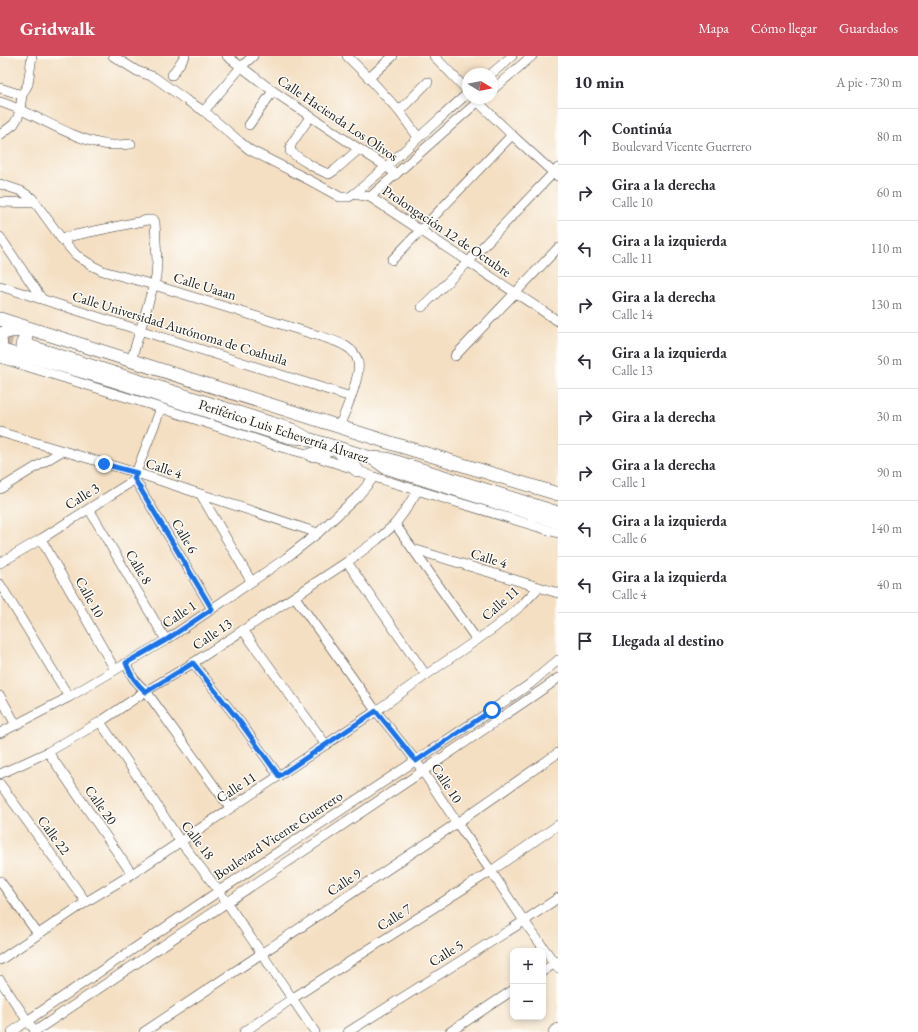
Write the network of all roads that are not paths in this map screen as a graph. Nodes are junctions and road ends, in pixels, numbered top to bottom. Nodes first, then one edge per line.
1 (32, 56) edge
2 (113, 56) edge
3 (185, 56) edge
4 (227, 56) edge
5 (253, 56) edge
6 (347, 56) edge
7 (393, 56) edge
8 (434, 56) edge
9 (512, 56) edge
10 (532, 56) edge
11 (241, 67) junction
12 (498, 68) edge
13 (172, 75) dead end
14 (369, 78) junction
15 (428, 82) dead end
16 (498, 85) edge
17 (462, 86) edge
18 (0, 88) edge
19 (273, 91) junction
20 (22, 95) junction
21 (462, 97) edge
22 (0, 102) edge
23 (473, 104) edge
24 (483, 104) edge
25 (20, 110) junction
26 (204, 111) junction
27 (399, 111) junction
28 (310, 117) junction
29 (249, 125) dead end
30 (0, 135) edge
31 (512, 135) junction
32 (418, 137) junction
33 (131, 144) dead end
34 (359, 150) junction
35 (387, 167) junction
36 (556, 172) edge
37 (396, 174) junction
38 (0, 184) edge
39 (354, 194) junction
40 (370, 197) junction
41 (0, 202) edge
42 (36, 203) junction
43 (420, 230) junction
44 (0, 237) edge
45 (61, 238) junction
46 (556, 253) edge
47 (392, 260) dead end
48 (468, 262) junction
49 (154, 285) junction
50 (0, 286) edge
51 (515, 293) junction
52 (42, 299) junction
53 (422, 307) dead end
54 (0, 319) edge
55 (558, 322) edge
56 (37, 331) junction
57 (140, 331) junction
58 (0, 346) edge
59 (26, 351) junction
60 (454, 356) dead end
61 (131, 361) junction
62 (351, 397) junction
63 (161, 408) junction
64 (339, 427) junction
65 (0, 432) edge
66 (335, 447) junction
67 (62, 451) junction
68 (310, 455) junction
69 (371, 458) junction
70 (357, 470) junction
71 (136, 476) junction
72 (374, 477) junction
73 (0, 489) edge
74 (418, 490) junction
75 (558, 494) edge
76 (201, 495) junction
77 (88, 509) junction
78 (558, 513) edge
79 (558, 523) edge
80 (395, 524) junction
81 (318, 533) junction
82 (558, 533) edge
83 (41, 539) junction
84 (413, 549) junction
85 (347, 562) junction
86 (0, 563) edge
87 (252, 582) junction
88 (0, 584) edge
89 (539, 587) junction
90 (558, 593) edge
91 (295, 597) junction
92 (212, 609) junction
93 (243, 630) junction
94 (166, 640) junction
95 (477, 640) junction
96 (126, 663) junction
97 (193, 663) junction
98 (557, 664) edge
99 (115, 670) junction
100 (426, 675) junction
101 (558, 678) edge
102 (146, 692) junction
103 (0, 696) edge
104 (69, 697) junction
105 (376, 711) junction
106 (100, 722) junction
107 (16, 725) junction
108 (0, 733) edge
109 (326, 745) junction
110 (48, 752) junction
111 (558, 753) edge
112 (416, 761) junction
113 (423, 772) junction
114 (0, 774) edge
115 (279, 776) junction
116 (0, 784) edge
117 (230, 808) junction
118 (457, 823) junction
119 (558, 825) edge
120 (180, 841) junction
121 (491, 871) junction
122 (132, 874) junction
123 (0, 881) edge
124 (219, 891) junction
125 (558, 898) edge
126 (86, 902) junction
127 (227, 902) junction
128 (524, 921) junction
129 (38, 934) junction
130 (261, 953) junction
131 (0, 960) edge
132 (557, 964) edge
133 (546, 969) edge
134 (0, 980) edge
135 (510, 992) edge
136 (293, 998) junction
137 (27, 1021) junction
138 (558, 1028) edge
139 (12, 1032) edge
140 (34, 1032) edge
141 (144, 1032) edge
142 (244, 1032) edge
143 (316, 1032) edge
144 (348, 1032) edge
145 (450, 1032) edge
146 (553, 1032) edge

1 - 20 street
2 - 26 street, Prolongación 12 de Octubre
3 - 13 street
4 - 11 street, Calle Hacienda Los Olivos
5 - 11 street
6 - 14 street
7 - 14 street
8 - 17 street
9 - 12 street
10 - 16 street
11 - 19 street, Calle Hacienda Los Olivos
11 - 26 street
14 - 27 street
15 - 27 street
18 - 20 street
19 - 28 street, Calle Hacienda Los Olivos
19 - 29 street
20 - 25 street
21 - 32 street
22 - 25 street
23 - 37 street
24 - 31 street
25 - 30 street
25 - 33 street
26 - 39 street, Prolongación 12 de Octubre
27 - 32 street
28 - 34 street, Calle Hacienda Los Olivos
28 - 34 street
31 - 36 street
31 - 43 street
32 - 35 street
34 - 35 street, Calle Hacienda Los Olivos
35 - 37 street, Calle Hacienda Los Olivos
35 - 39 street
36 - 48 street
37 - 40 street
38 - 42 street, Calle Uaaan
39 - 40 street, Prolongación 12 de Octubre
40 - 43 street, Prolongación 12 de Octubre
41 - 42 street
42 - 45 street, Calle Uaaan
43 - 47 street
43 - 48 street, Prolongación 12 de Octubre
44 - 52 street
45 - 49 street, Calle Uaaan
45 - 49 street
46 - 51 street
48 - 51 street, Prolongación 12 de Octubre
48 - 53 street
49 - 57 street
49 - 62 street, Calle Uaaan
50 - 52 street, Calle Universidad Autónoma de Coahuila
51 - 55 street, Prolongación 12 de Octubre
51 - 60 street
52 - 57 street, Calle Universidad Autónoma de Coahuila
54 - 56 highway, Periférico Luis Echeverría Álvarez
56 - 58 highway
56 - 59 highway
56 - 61 highway, Periférico Luis Echeverría Álvarez
57 - 61 street
57 - 62 street, Calle Universidad Autónoma de Coahuila
58 - 59 main road, Periférico Luis Echeverría Álvarez
58 - 63 street, Periférico Luis Echeverría Álvarez
59 - 66 highway, Periférico Luis Echeverría Álvarez
61 - 64 highway, Periférico Luis Echeverría Álvarez
62 - 64 street, Calle Uaaan
63 - 68 street, Periférico Luis Echeverría Álvarez
63 - 71 street
64 - 75 highway, Periférico Luis Echeverría Álvarez
65 - 67 street, Calle 4
66 - 68 highway
66 - 69 highway, Periférico Luis Echeverría Álvarez
66 - 70 highway
67 - 71 street, Calle 4
67 - 73 street
68 - 70 street, Periférico Luis Echeverría Álvarez
69 - 78 highway, Periférico Luis Echeverría Álvarez
69 - 79 main road, Periférico Luis Echeverría Álvarez
70 - 72 street, Periférico Luis Echeverría Álvarez
71 - 76 street, Calle 4
71 - 77 street, Calle 3
71 - 92 street, Calle 6
72 - 74 street, Periférico Luis Echeverría Álvarez
72 - 81 street, Calle 1
74 - 80 street, Calle 13
74 - 82 street, Periférico Luis Echeverría Álvarez
76 - 81 street, Calle 4
76 - 87 street
77 - 83 street, Calle 3
77 - 94 street, Calle 8
80 - 84 street
80 - 85 street, Calle 13
81 - 87 street, Calle 1
83 - 86 street, Calle 3
83 - 99 street, Calle 10
84 - 89 street, Calle 4
84 - 95 street
85 - 91 street, Calle 13
85 - 100 street
87 - 92 street, Calle 1
88 - 104 street
89 - 90 street, Calle 4
89 - 95 street, Calle 11
91 - 93 street, Calle 13
91 - 105 street, Calle 10
92 - 94 street, Calle 1
93 - 97 street, Calle 13
93 - 109 street
94 - 96 street, Calle 1
95 - 100 street, Calle 11
96 - 99 street, Calle 1
96 - 102 street
97 - 102 street, Calle 13
97 - 115 street
98 - 112 street, Boulevard Vicente Guerrero
99 - 104 street, Calle 1
100 - 105 street, Calle 11
101 - 113 street, Boulevard Vicente Guerrero
102 - 106 street, Calle 13
102 - 117 street
103 - 107 street
104 - 107 street, Calle 1
105 - 109 street, Calle 11
105 - 112 street, Calle 10
106 - 110 street, Calle 13
106 - 120 street, Calle 18
107 - 108 street, Calle 1
109 - 115 street, Calle 11
110 - 114 street, Calle 13
110 - 122 street, Calle 20
111 - 118 street, Calle 9
112 - 113 street, Calle 10
112 - 124 street, Boulevard Vicente Guerrero
113 - 118 street, Calle 10
113 - 127 street, Boulevard Vicente Guerrero
115 - 117 street, Calle 11
116 - 126 street, Calle 22
117 - 120 street, Calle 11
118 - 121 street, Calle 10
118 - 130 street, Calle 9
119 - 121 street, Calle 7
120 - 122 street, Calle 11
120 - 124 street, Calle 18
121 - 128 street, Calle 10
121 - 136 street, Calle 7
122 - 126 street, Calle 11
123 - 129 street
124 - 127 street, Calle 18
124 - 137 street, Boulevard Vicente Guerrero
125 - 128 street, Calle 5
126 - 129 street, Calle 11
127 - 130 street, Calle 18
127 - 140 street, Boulevard Vicente Guerrero
128 - 132 street, Calle 10
128 - 144 street, Calle 5
129 - 131 street, Calle 11
130 - 136 street, Calle 18
130 - 141 street, Calle 9
132 - 133 street
134 - 137 street
135 - 145 street
136 - 142 street, Calle 7
136 - 143 street, Calle 18
137 - 139 street, Boulevard Vicente Guerrero
137 - 140 street
138 - 146 street

